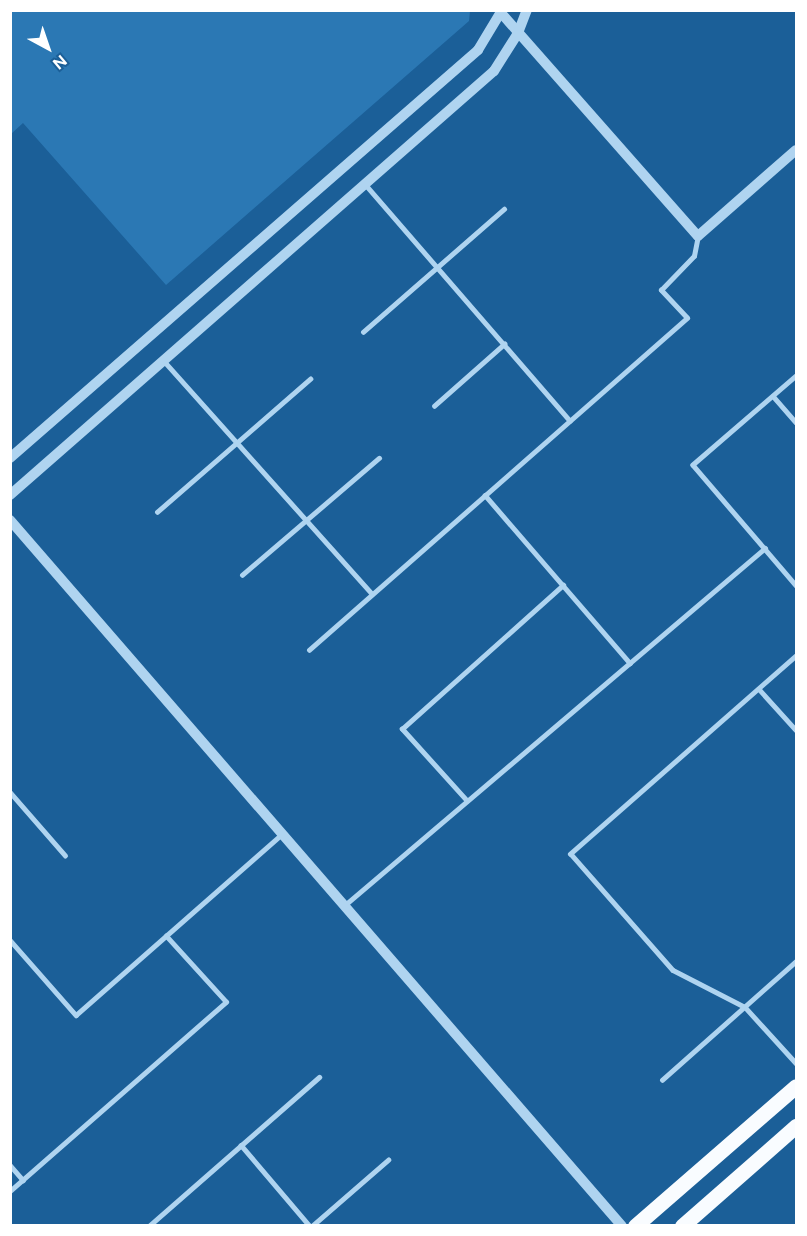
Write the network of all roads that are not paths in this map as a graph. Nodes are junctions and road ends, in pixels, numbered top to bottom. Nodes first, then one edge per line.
1 (527, 10) edge
2 (502, 12) edge
3 (518, 33) junction
4 (796, 150) edge
5 (365, 184) junction
6 (504, 209) dead end
7 (698, 236) junction
8 (437, 267) junction
9 (363, 332) dead end
10 (504, 344) junction
11 (164, 361) junction
12 (796, 376) edge
13 (310, 379) dead end
14 (773, 396) junction
15 (434, 406) dead end
16 (570, 421) junction
17 (796, 422) edge
18 (237, 443) junction
19 (10, 458) edge
20 (379, 458) dead end
21 (10, 495) edge
22 (485, 495) junction
23 (157, 512) dead end
24 (10, 520) edge
25 (306, 520) junction
26 (765, 548) junction
27 (242, 575) dead end
28 (563, 585) junction
29 (796, 585) edge
30 (372, 594) junction
31 (309, 650) dead end
32 (796, 656) edge
33 (630, 663) junction
34 (759, 689) junction
35 (796, 730) edge
36 (10, 792) edge
37 (467, 801) junction
38 (282, 834) junction
39 (64, 855) dead end
40 (345, 906) junction
41 (166, 936) junction
42 (10, 940) edge
43 (796, 961) edge
44 (745, 1007) junction
45 (796, 1063) edge
46 (319, 1077) dead end
47 (662, 1080) dead end
48 (796, 1086) edge
49 (796, 1125) edge
50 (242, 1145) junction
51 (387, 1160) dead end
52 (10, 1165) edge
53 (23, 1180) junction
54 (10, 1191) edge
55 (149, 1226) edge
56 (311, 1226) edge
57 (622, 1226) edge
58 (635, 1226) edge
59 (682, 1226) edge

1 - 3 street
2 - 3 street
2 - 19 street
3 - 5 street
3 - 7 street
4 - 7 street
5 - 8 lane
5 - 11 street
6 - 8 lane
7 - 16 lane
8 - 9 lane
8 - 10 lane
10 - 15 lane
10 - 16 lane
11 - 18 lane
11 - 21 street
12 - 14 lane
13 - 18 lane
14 - 17 lane
14 - 26 lane
16 - 22 lane
18 - 23 lane
18 - 25 lane
20 - 25 lane
22 - 28 lane
22 - 30 lane
24 - 38 street
25 - 27 lane
25 - 30 lane
26 - 29 lane
26 - 33 lane
28 - 33 lane
28 - 37 lane
30 - 31 lane
32 - 34 lane
33 - 37 lane
34 - 35 lane
34 - 44 lane
36 - 39 lane
37 - 40 lane
38 - 40 street
38 - 41 lane
40 - 57 street
41 - 42 lane
41 - 53 lane
43 - 44 lane
44 - 45 lane
44 - 47 lane
46 - 50 lane
48 - 58 main road
49 - 59 main road
50 - 55 lane
50 - 56 lane
51 - 56 lane
52 - 53 lane
53 - 54 lane

